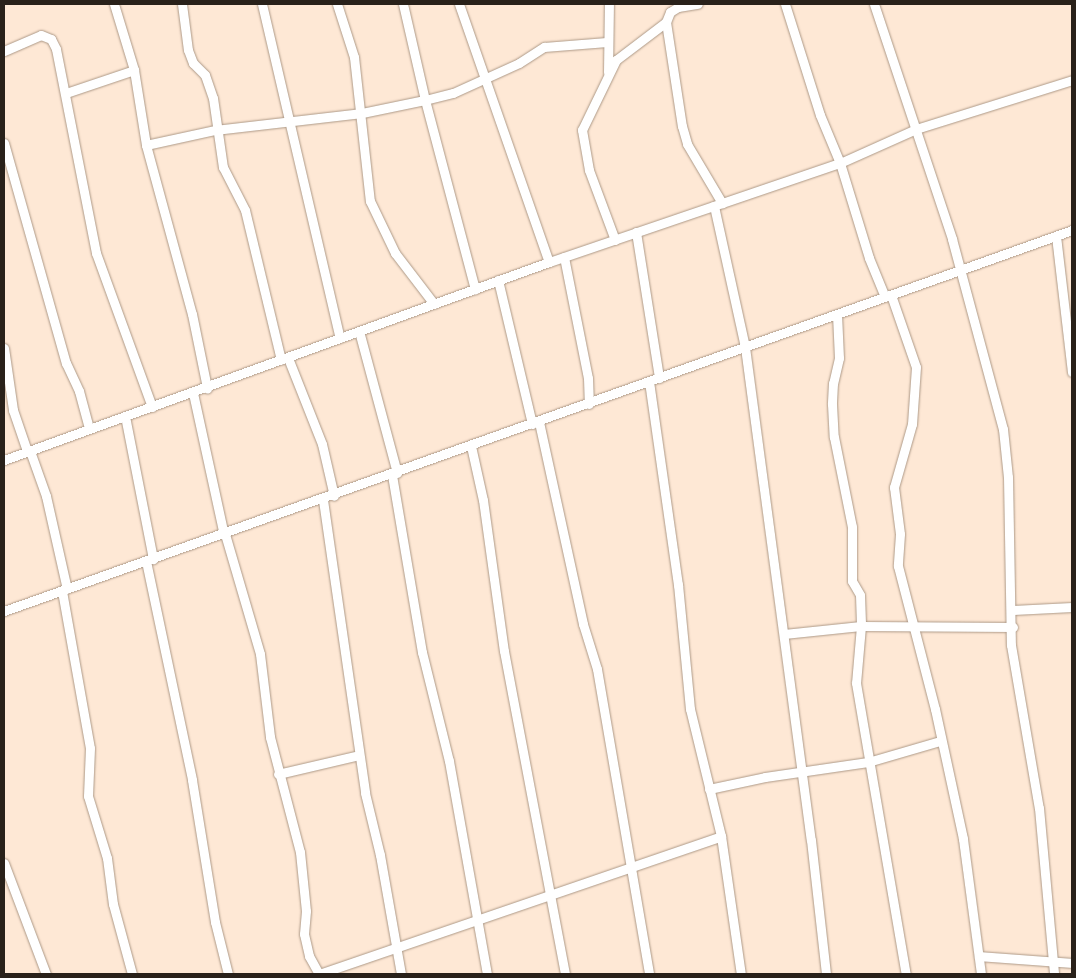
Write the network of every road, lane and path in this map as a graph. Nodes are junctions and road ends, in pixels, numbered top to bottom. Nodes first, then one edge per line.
1 (114, 4) edge
2 (182, 4) edge
3 (262, 4) edge
4 (337, 4) edge
5 (404, 4) edge
6 (459, 4) edge
7 (609, 4) edge
8 (694, 4) edge
9 (698, 4) edge
10 (785, 4) edge
11 (874, 4) edge
12 (666, 22) junction
13 (607, 42) junction
14 (4, 51) edge
15 (134, 70) junction
16 (608, 72) junction
17 (483, 78) junction
18 (1072, 80) edge
19 (66, 93) junction
20 (425, 100) junction
21 (362, 113) junction
22 (289, 119) junction
23 (916, 129) junction
24 (215, 130) junction
25 (4, 143) edge
26 (146, 145) junction
27 (840, 163) junction
28 (718, 205) junction
29 (1072, 230) edge
30 (636, 232) junction
31 (1056, 236) junction
32 (615, 240) junction
33 (564, 257) junction
34 (549, 262) junction
35 (959, 270) junction
36 (498, 280) junction
37 (475, 289) junction
38 (888, 296) junction
39 (434, 304) junction
40 (837, 314) junction
41 (359, 331) junction
42 (340, 338) junction
43 (745, 347) junction
44 (4, 348) edge
45 (285, 359) junction
46 (1072, 372) edge
47 (659, 378) junction
48 (649, 382) junction
49 (207, 388) junction
50 (193, 393) junction
51 (589, 404) junction
52 (152, 407) junction
53 (125, 416) junction
54 (536, 423) junction
55 (89, 428) junction
56 (471, 446) junction
57 (28, 451) junction
58 (4, 460) edge
59 (395, 474) junction
60 (334, 496) junction
61 (323, 500) junction
62 (224, 534) junction
63 (149, 560) junction
64 (65, 590) junction
65 (1072, 607) edge
66 (1012, 610) junction
67 (4, 611) edge
68 (861, 626) junction
69 (914, 627) junction
70 (1013, 627) junction
71 (784, 634) junction
72 (940, 741) junction
73 (359, 755) junction
74 (868, 762) junction
75 (801, 773) junction
76 (278, 774) junction
77 (709, 789) junction
78 (721, 836) junction
79 (4, 863) edge
80 (631, 865) junction
81 (552, 895) junction
82 (476, 918) junction
83 (397, 948) junction
84 (979, 956) junction
85 (1053, 961) junction
86 (1072, 963) edge
87 (46, 974) edge
88 (132, 974) edge
89 (228, 974) edge
90 (319, 974) edge
91 (401, 974) edge
92 (487, 974) edge
93 (565, 974) edge
94 (649, 974) edge
95 (741, 974) edge
96 (826, 974) edge
97 (906, 974) edge
98 (981, 974) edge
99 (1054, 974) edge

1 - 15 street
2 - 24 street
3 - 22 street
4 - 21 street
5 - 20 street
6 - 17 street
7 - 13 street
8 - 9 street
8 - 12 street
10 - 27 street
11 - 23 street
12 - 16 street
12 - 28 street
13 - 16 street
13 - 17 street
14 - 19 street
15 - 19 street
15 - 26 street
16 - 32 street
17 - 20 street
17 - 34 street
18 - 23 street
19 - 52 street
20 - 21 street
20 - 37 street
21 - 22 street
21 - 39 street
22 - 24 street
22 - 42 street
23 - 27 street
23 - 35 street
24 - 26 street
24 - 45 street
25 - 55 street
26 - 49 street
27 - 28 street
27 - 38 street
28 - 30 street
28 - 43 street
29 - 31 street
30 - 32 street
30 - 47 street
31 - 35 street
31 - 46 street
32 - 33 street
33 - 34 street
33 - 51 street
34 - 36 street
35 - 38 street
35 - 66 street
36 - 37 street
36 - 54 street
37 - 39 street
38 - 40 street
38 - 69 street
39 - 41 street
40 - 43 street
40 - 68 street
41 - 42 street
41 - 59 street
42 - 45 street
43 - 47 street
43 - 71 street
44 - 57 street
45 - 49 street
45 - 60 street
47 - 48 street
48 - 51 street
48 - 77 street
49 - 50 street
50 - 52 street
50 - 62 street
51 - 54 street
52 - 53 street
53 - 55 street
53 - 63 street
54 - 56 street
54 - 80 street
55 - 57 street
56 - 59 street
56 - 81 street
57 - 58 street
57 - 64 street
59 - 60 street
59 - 82 street
60 - 61 street
61 - 62 street
61 - 73 street
62 - 63 street
62 - 76 street
63 - 64 street
63 - 89 street
64 - 67 street
64 - 88 street
65 - 66 street
66 - 70 street
68 - 69 street
68 - 71 street
68 - 74 street
69 - 70 street
69 - 72 street
70 - 85 street
71 - 75 street
72 - 74 street
72 - 84 street
73 - 76 street
73 - 83 street
74 - 75 street
74 - 97 street
75 - 77 street
75 - 96 street
76 - 90 street
77 - 78 street
78 - 80 street
78 - 95 street
79 - 87 street
80 - 81 street
80 - 94 street
81 - 82 street
81 - 93 street
82 - 83 street
82 - 92 street
83 - 90 street
83 - 91 street
84 - 85 street
84 - 98 street
85 - 86 street
85 - 99 street

